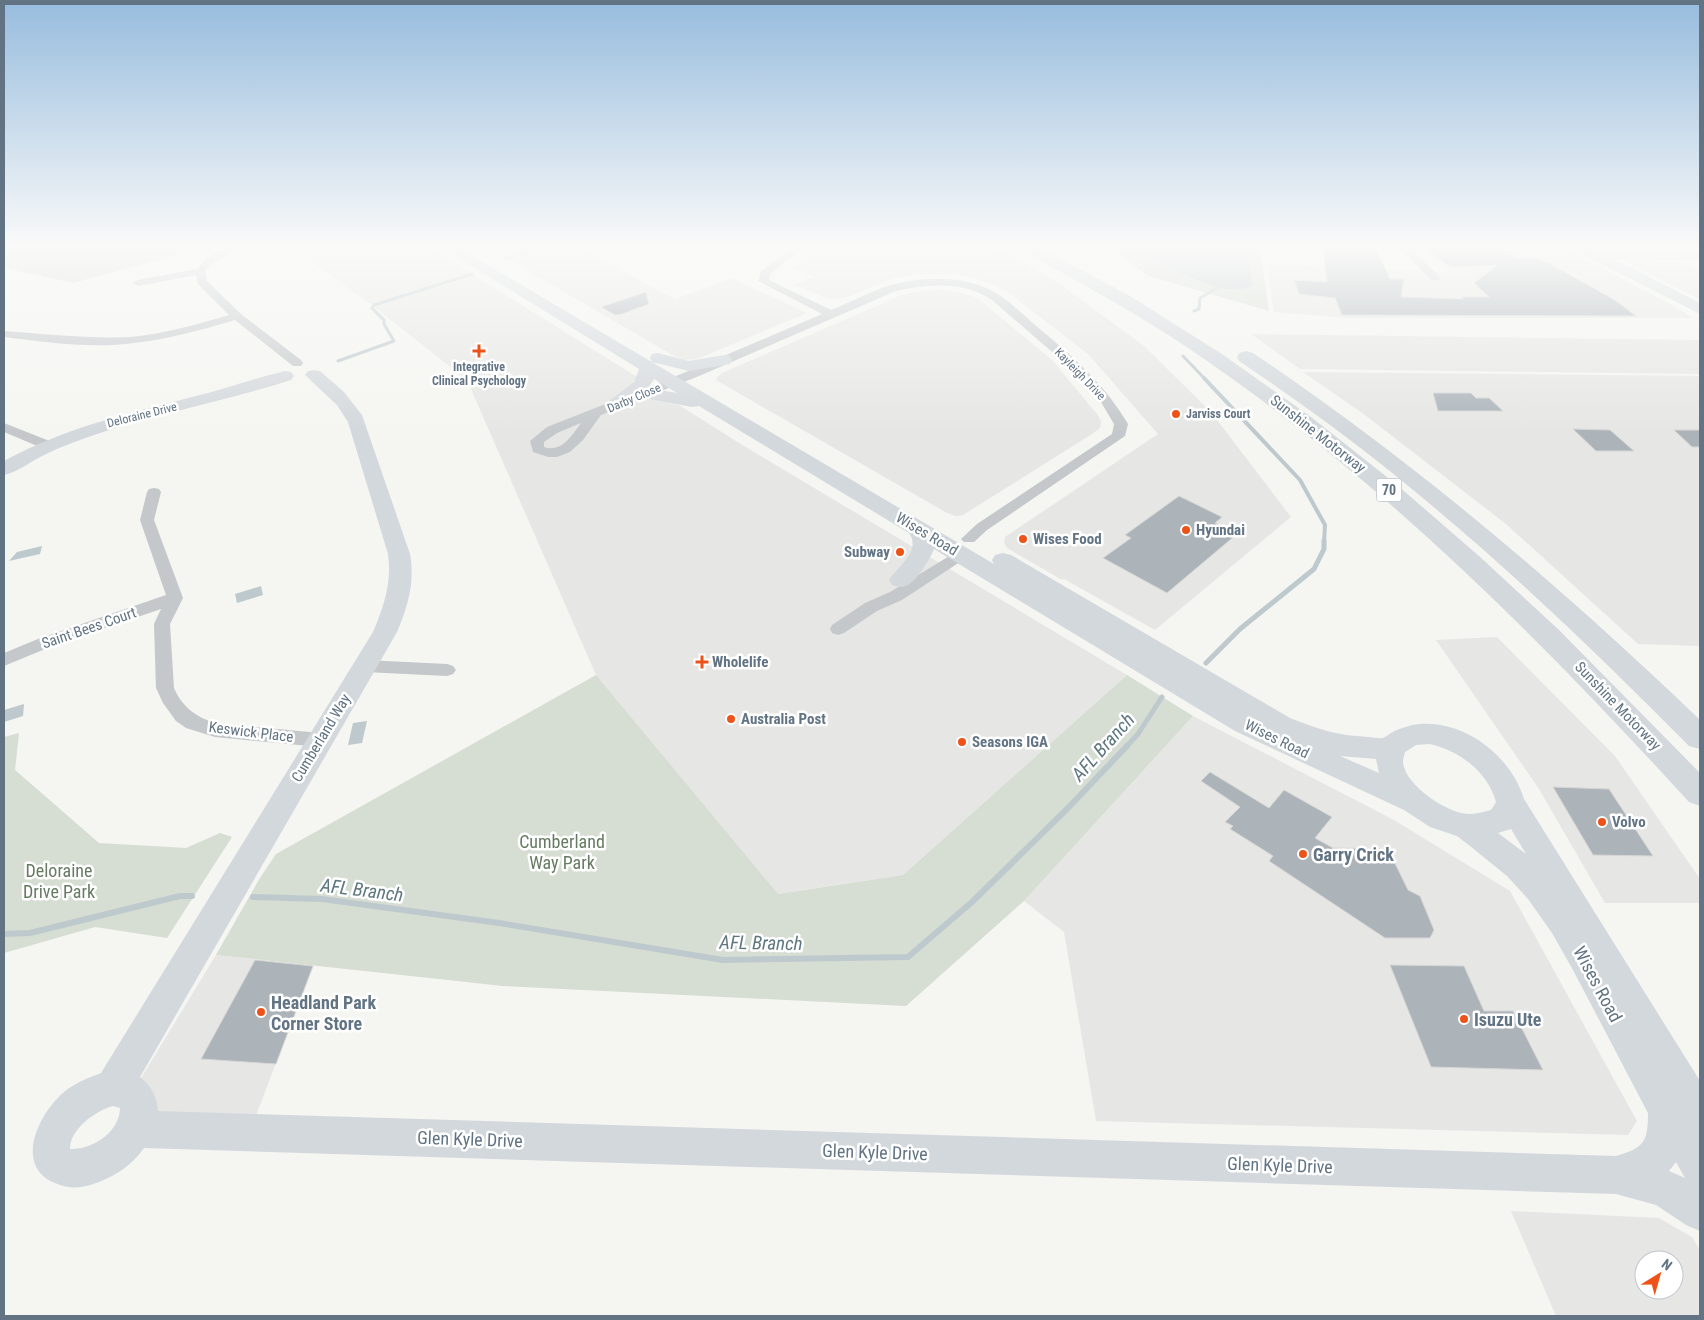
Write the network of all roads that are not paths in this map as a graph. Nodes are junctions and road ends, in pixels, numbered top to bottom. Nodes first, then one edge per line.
1 (230, 310) edge
2 (564, 310) edge
3 (821, 310) edge
4 (841, 310) edge
5 (1008, 310) edge
6 (1138, 310) edge
7 (830, 314) junction
8 (236, 316) junction
9 (1200, 327) dead end
10 (4, 334) edge
11 (724, 360) junction
12 (651, 361) junction
13 (299, 371) junction
14 (681, 379) junction
15 (709, 388) junction
16 (645, 393) junction
17 (615, 405) junction
18 (595, 414) dead end
19 (4, 428) edge
20 (751, 428) junction
21 (47, 445) junction
22 (4, 469) edge
23 (154, 492) dead end
24 (916, 528) junction
25 (960, 547) junction
26 (900, 580) junction
27 (175, 598) junction
28 (871, 607) junction
29 (838, 629) dead end
30 (4, 660) edge
31 (365, 666) junction
32 (447, 670) dead end
33 (1700, 738) edge
34 (320, 740) junction
35 (1391, 749) junction
36 (1700, 793) edge
37 (1416, 802) junction
38 (1510, 802) junction
39 (1465, 826) junction
40 (113, 1088) junction
41 (1683, 1113) edge
42 (135, 1129) junction
43 (1700, 1168) edge
44 (1616, 1175) junction
45 (1700, 1211) edge

1 - 8 street, Cumberland Way
2 - 12 main road, Wises Road
3 - 7 street
4 - 7 street, Kayleigh Drive
5 - 25 street, Kayleigh Drive
6 - 36 highway, Sunshine Motorway / 70
7 - 11 street, Kayleigh Drive
8 - 10 street
8 - 13 street, Cumberland Way
9 - 33 highway, Sunshine Motorway / 70
11 - 12 main road
11 - 14 street, Kayleigh Drive
11 - 15 main road
12 - 14 main road, Wises Road
12 - 17 main road
13 - 21 main road, Deloraine Drive
13 - 31 main road, Cumberland Way
14 - 15 main road, Wises Road
14 - 16 street, Darby Close
14 - 20 main road, Wises Road
15 - 25 main road, Wises Road
16 - 17 street, Darby Close
16 - 20 main road
17 - 18 street, Darby Close
19 - 21 street
20 - 24 main road, Wises Road
21 - 22 main road, Deloraine Drive
23 - 27 street
24 - 25 main road, Wises Road
24 - 26 main road
25 - 26 street
25 - 28 street
25 - 35 main road, Wises Road
25 - 37 main road, Wises Road
26 - 28 street
27 - 30 street, Saint Bees Court
27 - 34 street, Keswick Place
28 - 29 street
31 - 32 street
31 - 34 main road, Cumberland Way
34 - 40 main road, Cumberland Way
35 - 37 main road
35 - 38 main road
37 - 39 main road
38 - 39 main road
38 - 41 main road, Wises Road
39 - 41 main road, Wises Road
40 - 42 main road
40 - 42 main road
41 - 43 main road, Wises Road
41 - 44 main road
42 - 44 main road, Glen Kyle Drive
44 - 45 main road

